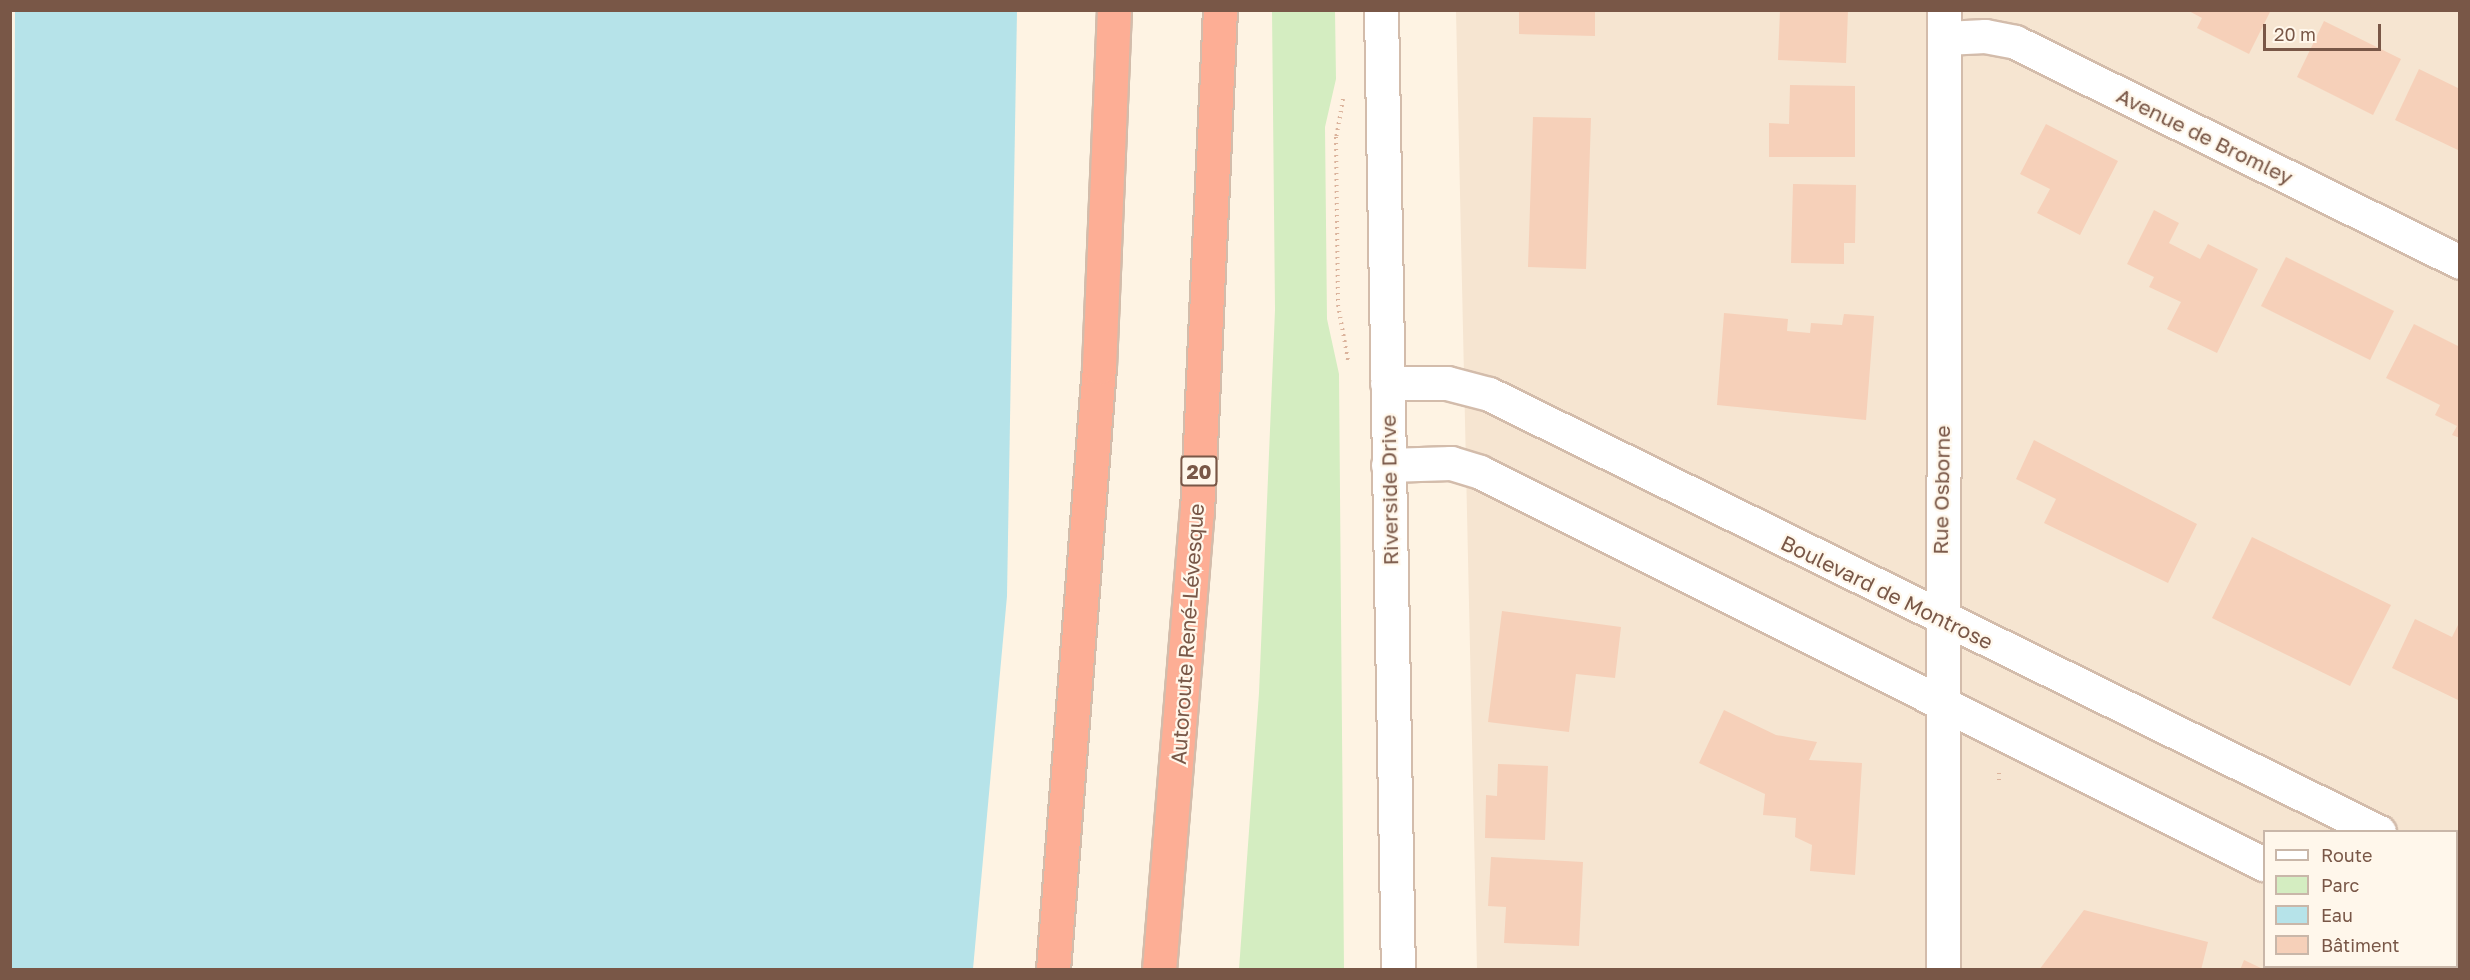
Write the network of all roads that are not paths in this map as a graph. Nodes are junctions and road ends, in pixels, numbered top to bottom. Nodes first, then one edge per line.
1 (1114, 10) edge
2 (1220, 10) edge
3 (1381, 10) edge
4 (1944, 24) edge
5 (2460, 262) edge
6 (1388, 383) junction
7 (1388, 465) junction
8 (1940, 618) junction
9 (1940, 705) junction
10 (2377, 830) edge
11 (2263, 863) edge
12 (1053, 969) edge
13 (1159, 969) edge
14 (1398, 969) edge
15 (1943, 969) edge

1 - 12 highway
2 - 13 highway, Autoroute René-Lévesque / 20
3 - 6 street, Riverside Drive
4 - 5 street, Avenue de Bromley
4 - 8 street, Rue Osborne
6 - 7 street, Riverside Drive
6 - 8 street, Boulevard de Montrose
7 - 9 street
7 - 14 street, Riverside Drive
8 - 9 street, Rue Osborne
8 - 10 street, Boulevard de Montrose
9 - 11 street
9 - 15 street, Rue Osborne

